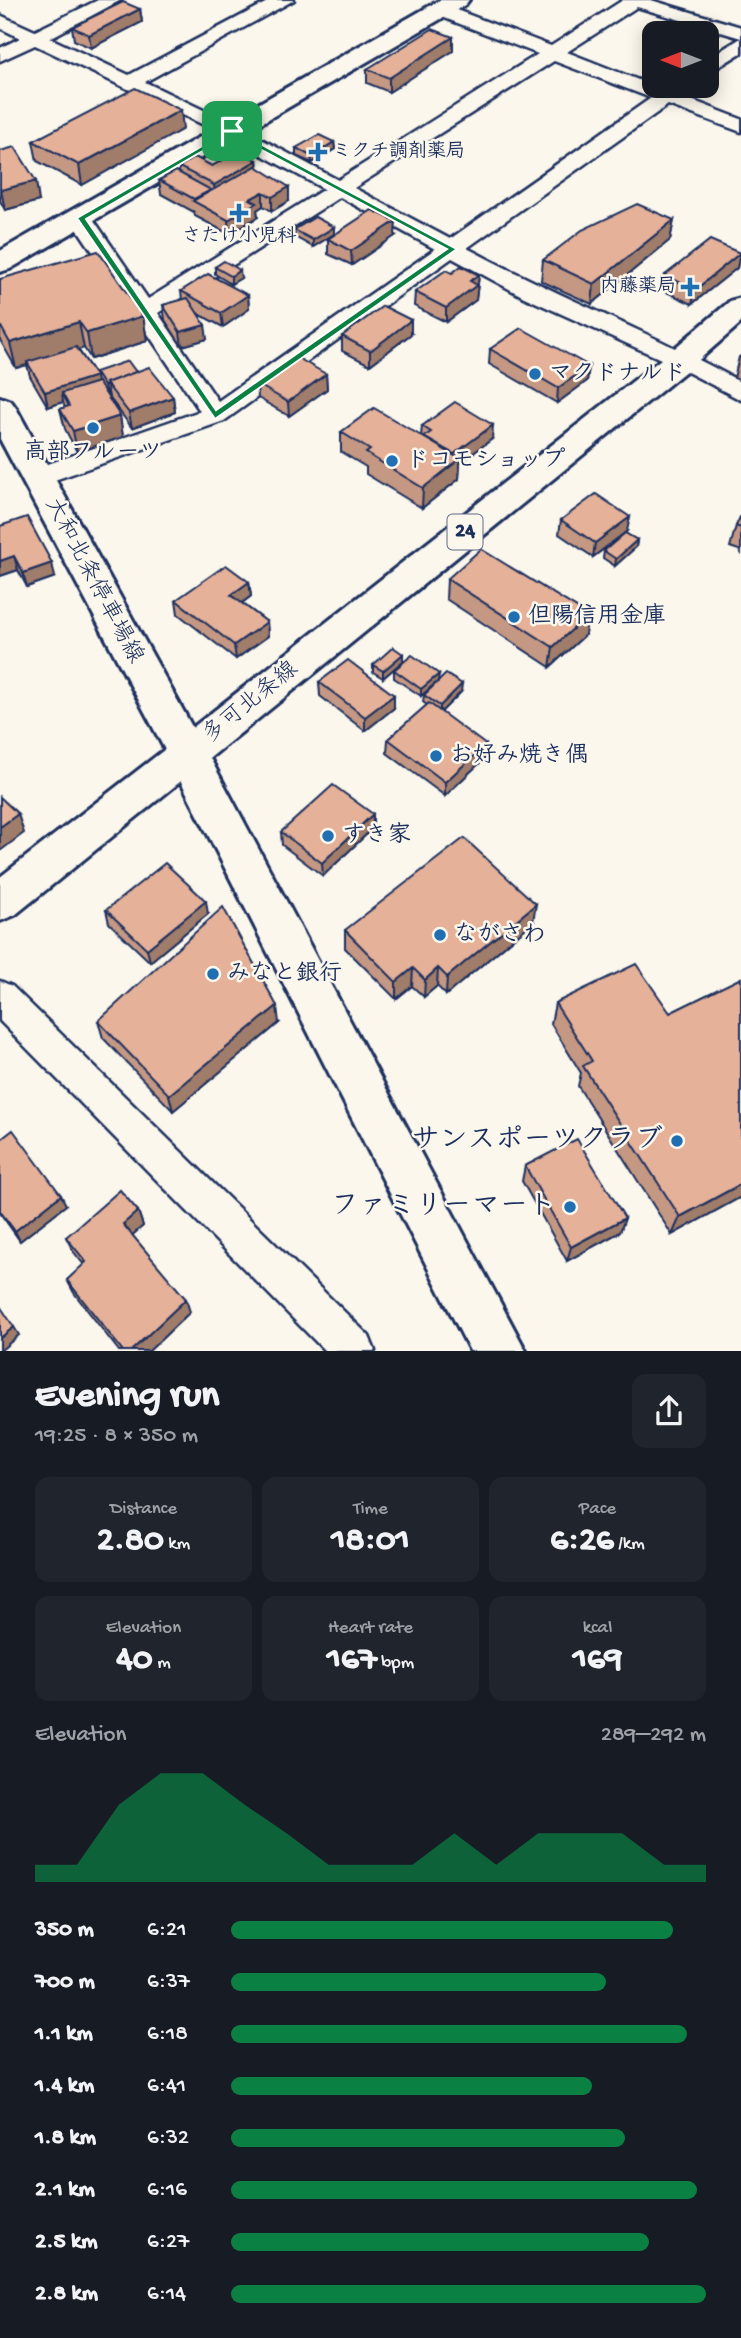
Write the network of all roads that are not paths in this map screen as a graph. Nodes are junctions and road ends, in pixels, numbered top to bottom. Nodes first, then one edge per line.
1 (112, 0) edge
2 (285, 0) edge
3 (633, 0) edge
4 (448, 5) edge
5 (0, 21) edge
6 (741, 33) edge
7 (37, 37) junction
8 (741, 44) edge
9 (553, 54) junction
10 (0, 55) edge
11 (719, 60) edge
12 (642, 81) edge
13 (131, 82) junction
14 (664, 98) edge
15 (687, 98) edge
16 (741, 126) edge
17 (232, 131) junction
18 (339, 188) junction
19 (82, 218) junction
20 (453, 249) junction
21 (0, 263) edge
22 (741, 307) edge
23 (147, 310) junction
24 (681, 359) junction
25 (741, 392) edge
26 (0, 408) edge
27 (215, 415) junction
28 (37, 477) junction
29 (187, 754) junction
30 (0, 902) edge
31 (0, 997) edge
32 (354, 1351) edge
33 (499, 1351) edge

1 - 7 street
2 - 13 street
3 - 6 street
3 - 9 street
4 - 9 street
4 - 17 main road
5 - 7 street
7 - 10 street
7 - 13 street
8 - 11 street
9 - 12 street
9 - 18 street
13 - 17 street
14 - 20 street
15 - 16 street
17 - 18 street
17 - 19 main road
18 - 20 street
18 - 23 street
19 - 21 main road
19 - 23 street
20 - 24 street
20 - 27 street
22 - 24 main road, 多可北条線 / 24
23 - 27 street
24 - 25 street
24 - 29 main road, 多可北条線 / 24
26 - 28 main road, 大和北条停車場線
27 - 28 street
28 - 29 main road, 大和北条停車場線
29 - 30 main road
29 - 33 main road, 多可北条線
31 - 32 street

